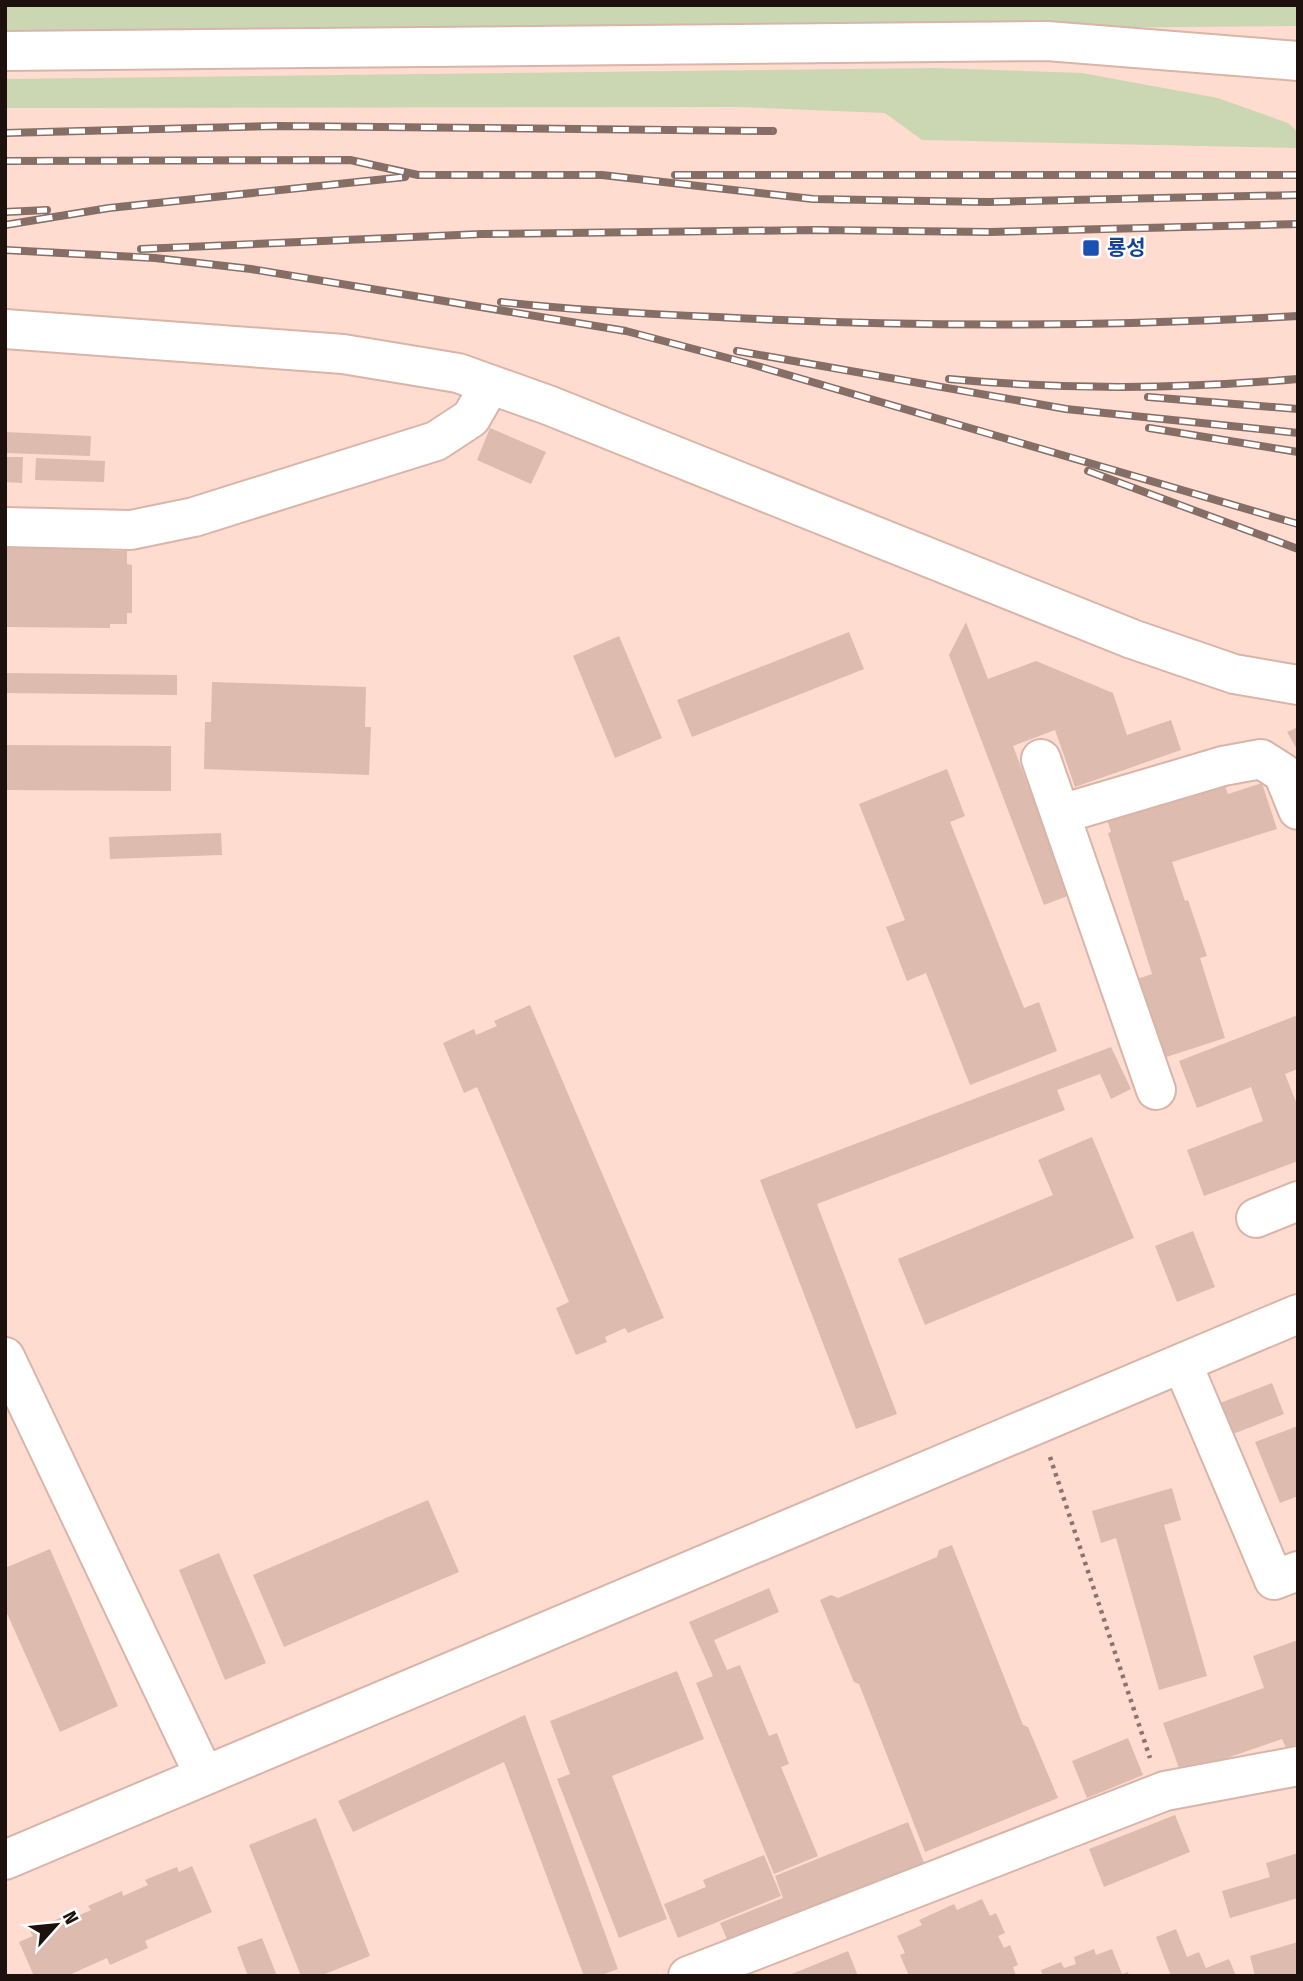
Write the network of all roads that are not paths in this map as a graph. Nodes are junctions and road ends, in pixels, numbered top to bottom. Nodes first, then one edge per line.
1 (5, 51) edge
2 (1298, 61) edge
3 (5, 329) edge
4 (490, 385) junction
5 (5, 527) edge
6 (1298, 685) edge
7 (1041, 759) dead end
8 (1298, 810) edge
9 (1061, 814) junction
10 (1156, 1090) dead end
11 (1298, 1200) edge
12 (1256, 1218) dead end
13 (1298, 1314) edge
14 (5, 1357) edge
15 (1182, 1363) junction
16 (1298, 1571) edge
17 (1298, 1766) edge
18 (204, 1775) junction
19 (5, 1860) edge
20 (688, 1976) edge

1 - 2 street
3 - 4 street
4 - 5 street
4 - 6 street
7 - 9 street
8 - 9 street
9 - 10 street
11 - 12 street
13 - 15 street
14 - 18 street
15 - 16 street
15 - 18 street
17 - 20 street
18 - 19 street

